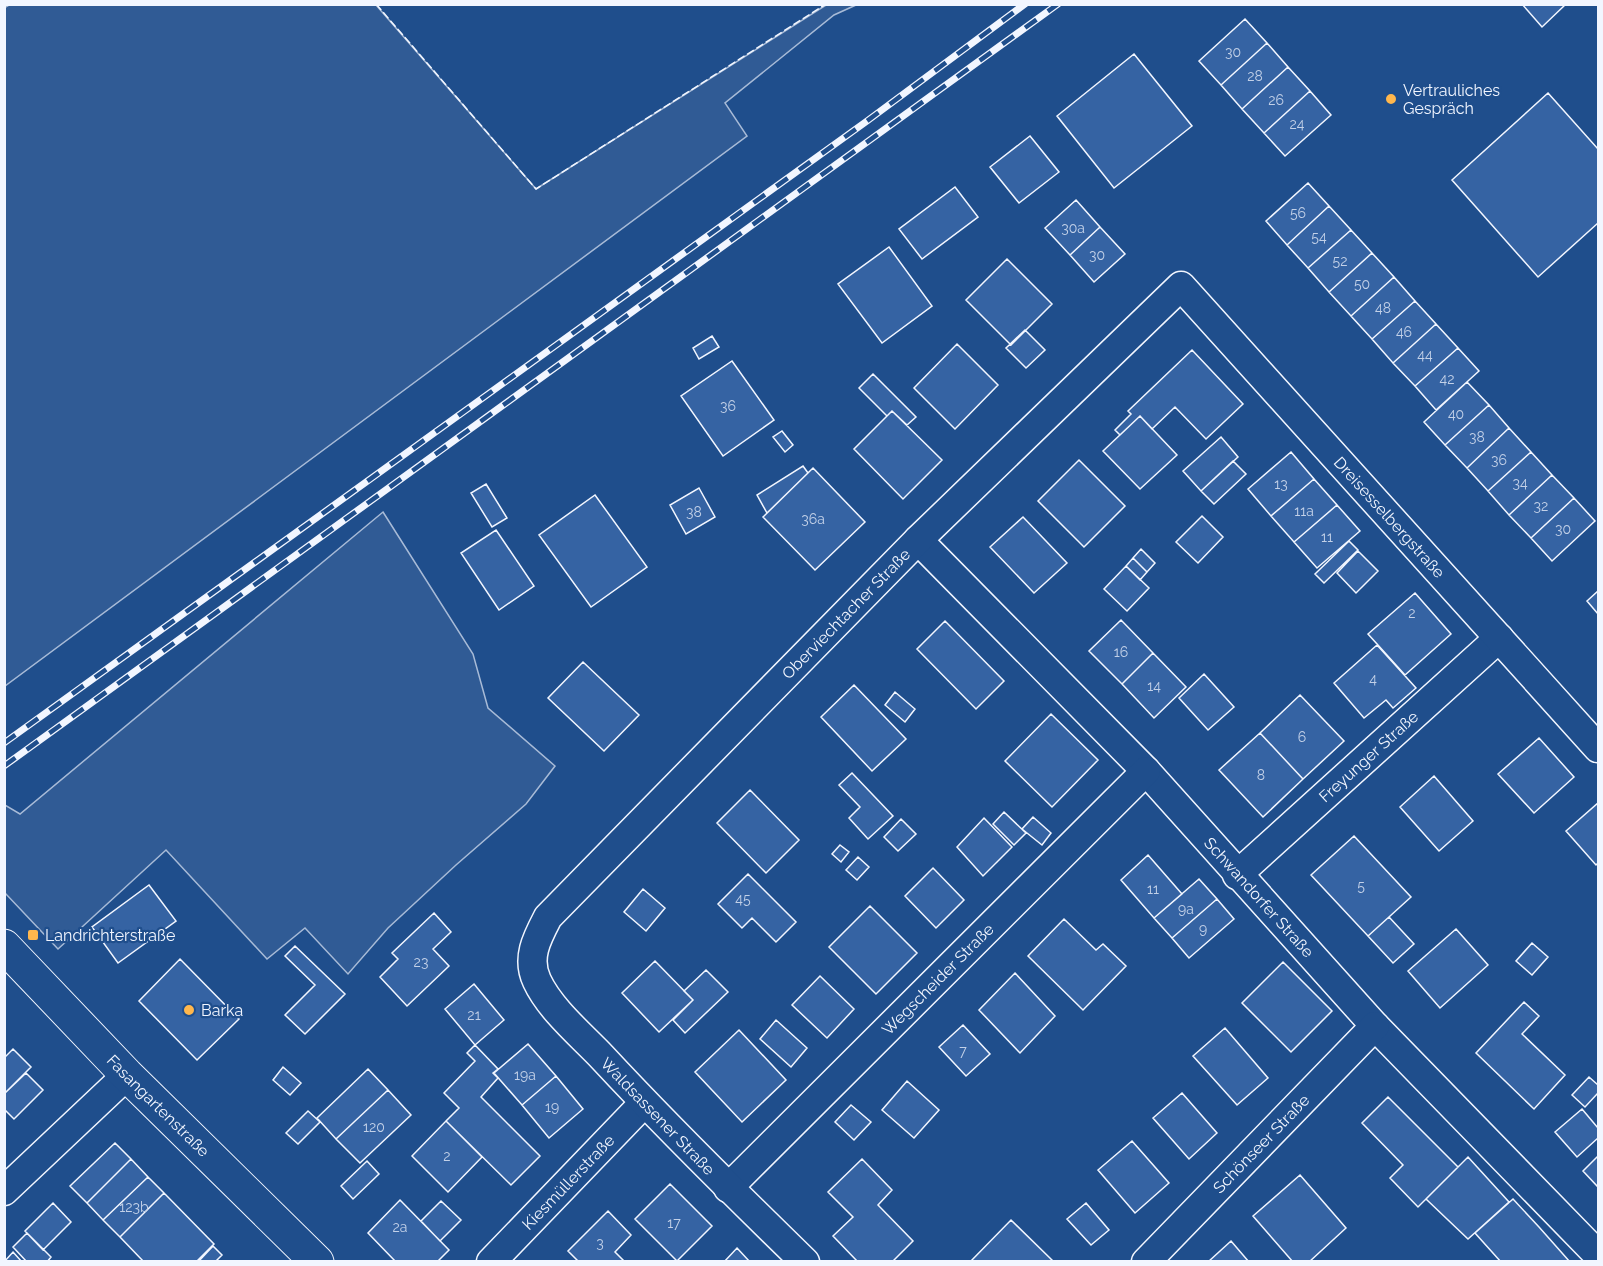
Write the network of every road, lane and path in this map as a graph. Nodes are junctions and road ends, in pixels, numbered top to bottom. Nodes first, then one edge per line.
1 (1181, 286) joint
2 (918, 540) junction
3 (1499, 638) junction
4 (1599, 748) edge
5 (1146, 771) junction
6 (1237, 874) junction
7 (4, 946) edge
8 (531, 957) joint
9 (1375, 1026) junction
10 (127, 1075) junction
11 (644, 1103) junction
12 (728, 1188) junction
13 (4, 1191) edge
14 (1599, 1255) edge
15 (316, 1262) edge
16 (491, 1262) edge
17 (805, 1262) edge
18 (1146, 1262) edge

1 - 2 street, Oberviechtacher Straße
1 - 3 street, Dreisesselbergstraße
2 - 5 street, Schwandorfer Straße
2 - 8 street, Oberviechtacher Straße
3 - 4 street, Dreisesselbergstraße
3 - 6 street, Freyunger Straße
5 - 6 street, Schwandorfer Straße
5 - 12 street, Wegscheider Straße
6 - 9 street, Schwandorfer Straße
7 - 10 street, Fasangartenstraße
8 - 11 street, Waldsassener Straße
9 - 14 street, Schwandorfer Straße
9 - 18 street, Schönseer Straße
10 - 13 street
10 - 15 street, Fasangartenstraße
11 - 12 street, Waldsassener Straße
11 - 16 street, Kiesmüllerstraße
12 - 17 street, Waldsassener Straße

